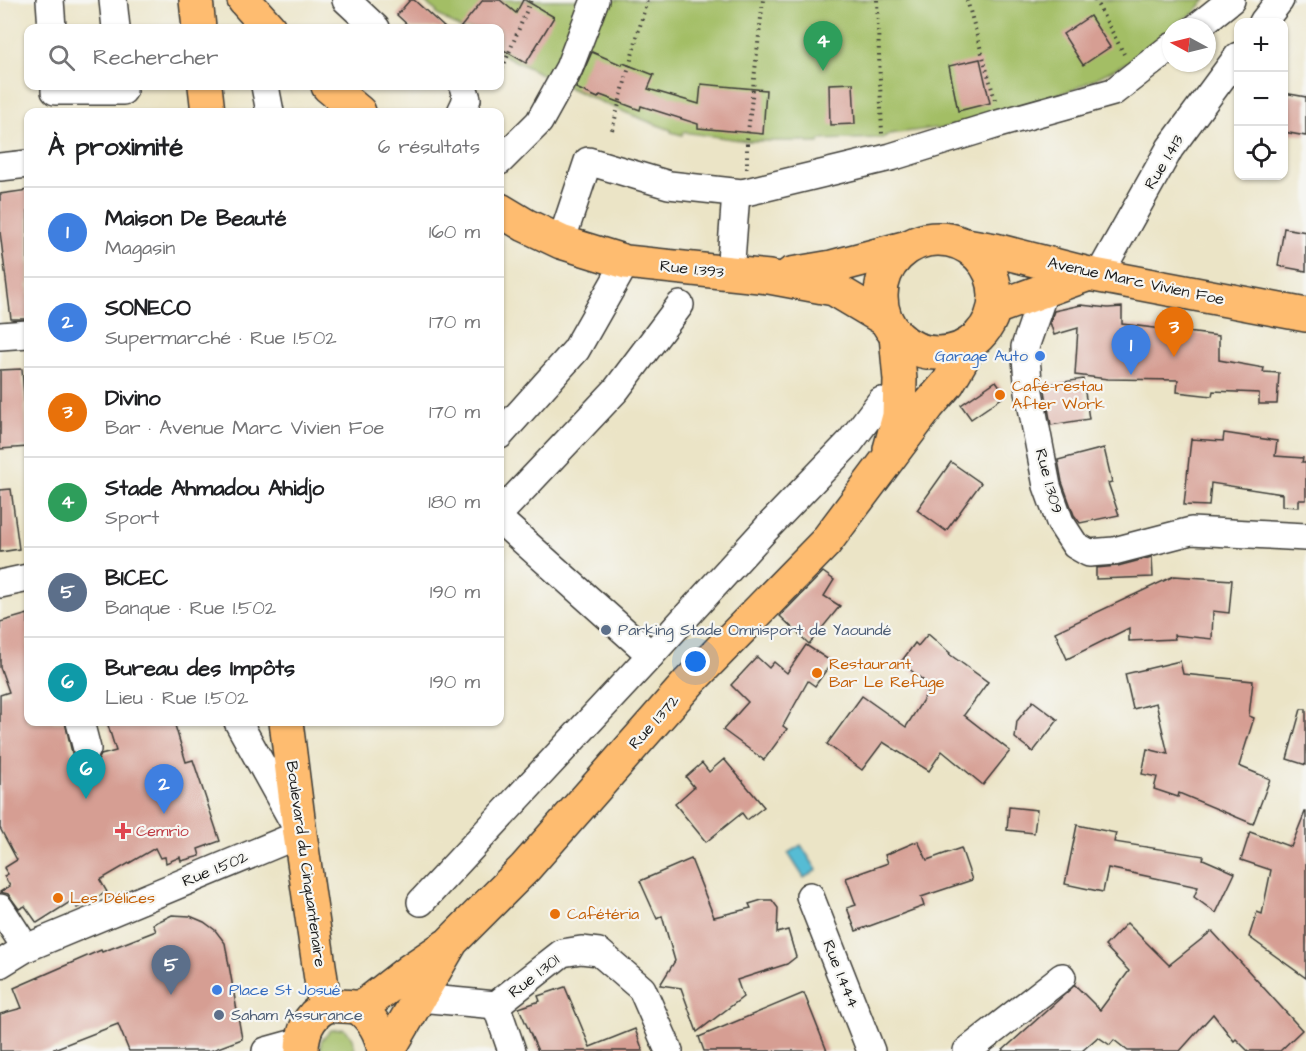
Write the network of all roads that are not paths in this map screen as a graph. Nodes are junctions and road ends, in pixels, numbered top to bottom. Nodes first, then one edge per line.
1 (50, 0) edge
2 (113, 0) edge
3 (196, 0) edge
4 (244, 0) edge
5 (346, 0) edge
6 (595, 0) edge
7 (1231, 0) edge
8 (1280, 0) edge
9 (1208, 18) edge
10 (1266, 18) edge
11 (52, 24) edge
12 (116, 24) edge
13 (199, 24) edge
14 (265, 24) edge
15 (372, 24) edge
16 (1162, 54) edge
17 (1234, 63) edge
18 (55, 90) edge
19 (205, 90) edge
20 (266, 90) edge
21 (333, 90) edge
22 (464, 90) edge
23 (123, 96) edge
24 (208, 108) edge
25 (269, 108) edge
26 (354, 108) edge
27 (463, 108) edge
28 (504, 157) edge
29 (24, 164) edge
30 (0, 167) edge
31 (736, 193) junction
32 (504, 212) edge
33 (561, 242) junction
34 (966, 245) junction
35 (908, 247) junction
36 (626, 262) junction
37 (730, 274) junction
38 (1094, 274) junction
39 (769, 277) junction
40 (1045, 289) junction
41 (680, 305) dead end
42 (994, 308) junction
43 (1306, 315) edge
44 (891, 328) junction
45 (24, 334) edge
46 (0, 336) edge
47 (972, 342) junction
48 (881, 402) dead end
49 (504, 431) edge
50 (887, 462) junction
51 (504, 509) edge
52 (504, 524) edge
53 (1306, 537) edge
54 (24, 579) edge
55 (0, 584) edge
56 (651, 655) junction
57 (81, 726) edge
58 (240, 726) edge
59 (286, 726) edge
60 (87, 749) dead end
61 (300, 834) junction
62 (810, 897) dead end
63 (421, 902) dead end
64 (0, 908) edge
65 (452, 941) junction
66 (26, 948) junction
67 (0, 964) edge
68 (1062, 977) dead end
69 (419, 998) junction
70 (495, 1005) junction
71 (326, 1006) junction
72 (360, 1009) junction
73 (302, 1046) edge
74 (266, 1051) edge
75 (386, 1051) edge
76 (512, 1051) edge
77 (669, 1051) edge
78 (871, 1051) edge
79 (967, 1051) edge

1 - 11 street
2 - 12 street
3 - 13 main road
4 - 14 main road
5 - 15 street
6 - 28 street
7 - 9 street
8 - 10 street
16 - 31 street
17 - 38 street, Rue 1.413
18 - 23 street
19 - 24 main road
20 - 25 street
21 - 26 main road
22 - 27 street
29 - 30 street
31 - 33 street
31 - 37 street
32 - 33 main road, Rue 1.393
33 - 36 main road, Rue 1.393
34 - 35 main road
34 - 38 main road, Avenue Marc Vivien Foe
34 - 42 main road
35 - 39 main road
35 - 44 main road
36 - 37 main road, Rue 1.393
36 - 49 street
37 - 39 main road, Rue 1.393
38 - 40 main road
38 - 43 main road, Avenue Marc Vivien Foe
39 - 44 main road, Rue 1.393
40 - 42 main road
40 - 53 street, Rue 1.309
41 - 51 street
42 - 47 main road
44 - 47 main road
44 - 50 main road
45 - 46 street
47 - 50 main road, Rue 1.372
48 - 56 street
50 - 65 main road, Rue 1.372
52 - 56 street
54 - 55 street
56 - 63 street
57 - 60 street
58 - 61 street
59 - 61 main road, Boulevard du Cinquantenaire
61 - 66 street, Rue 1.502
61 - 71 main road, Boulevard du Cinquantenaire
62 - 78 street, Rue 1.444
64 - 66 street
65 - 69 main road, Rue 1.372
65 - 72 main road
66 - 67 street, Rue 1.502
68 - 79 street
69 - 70 street, Rue 1.301
69 - 75 main road, Rue 1.372
70 - 76 street
70 - 77 street, Rue 1.301
71 - 72 main road
71 - 73 main road
72 - 75 main road
73 - 74 street

